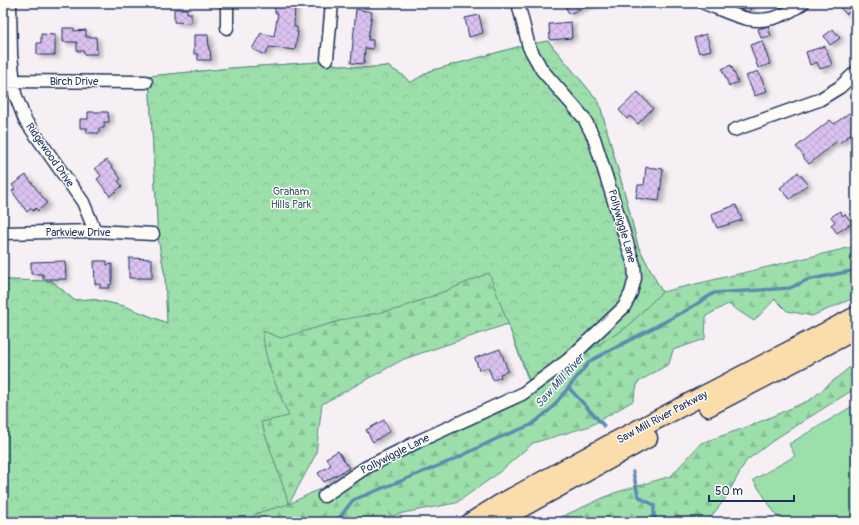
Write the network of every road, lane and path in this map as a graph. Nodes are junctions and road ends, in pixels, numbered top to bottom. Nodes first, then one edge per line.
1 (10, 3) edge
2 (227, 3) edge
3 (332, 3) edge
4 (518, 3) edge
5 (704, 3) edge
6 (803, 3) edge
7 (227, 28) dead end
8 (327, 59) dead end
9 (856, 72) edge
10 (8, 81) edge
11 (146, 82) dead end
12 (734, 130) dead end
13 (95, 232) junction
14 (3, 233) edge
15 (153, 234) dead end
16 (856, 316) edge
17 (856, 330) edge
18 (324, 496) dead end
19 (471, 522) edge
20 (496, 522) edge

1 - 10 street, Ridgewood Drive
2 - 7 street
3 - 8 street
4 - 18 street, Pollywiggle Lane
5 - 6 street
9 - 12 street
10 - 11 street, Birch Drive
10 - 13 street, Ridgewood Drive
13 - 14 street, Parkview Drive
13 - 15 street, Parkview Drive
16 - 19 highway, Saw Mill River Parkway
17 - 20 highway, Saw Mill River Parkway

